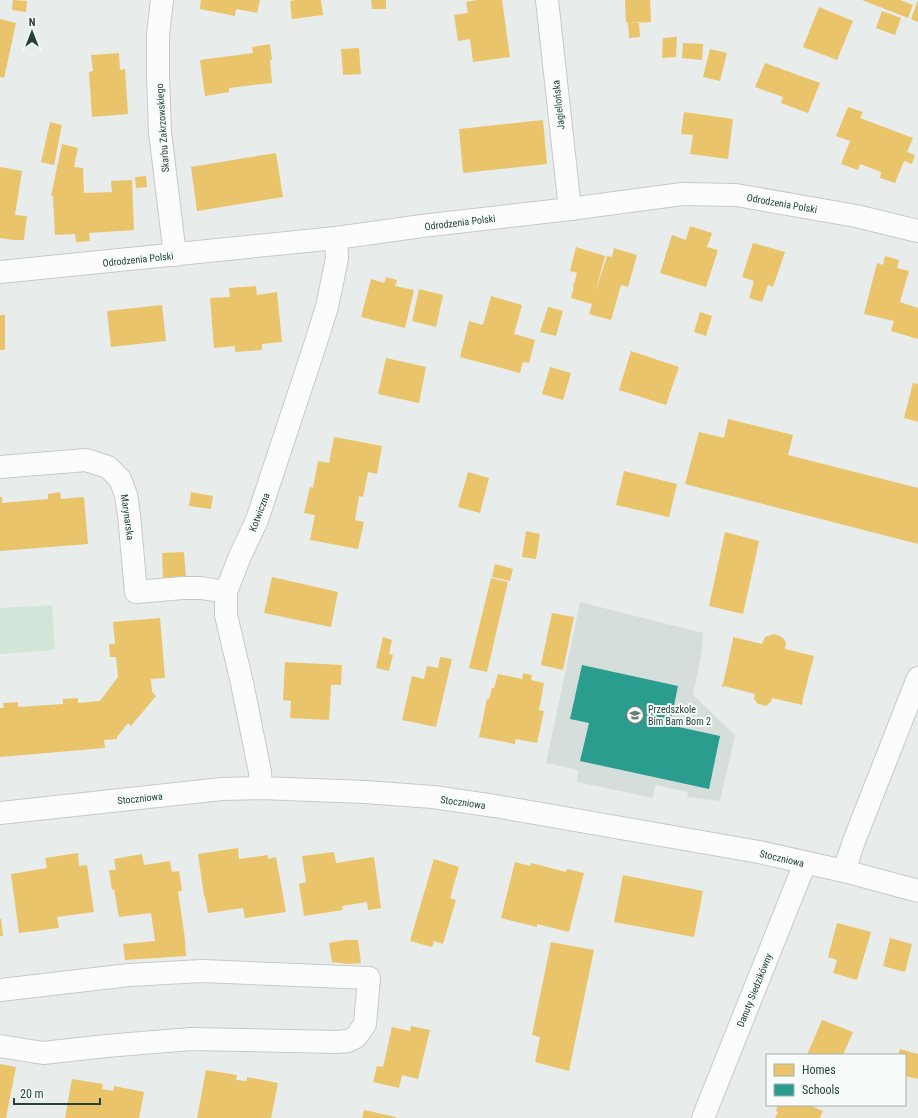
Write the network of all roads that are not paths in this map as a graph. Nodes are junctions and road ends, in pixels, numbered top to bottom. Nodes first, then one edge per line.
1 (162, 0) edge
2 (547, 0) edge
3 (570, 209) junction
4 (918, 231) edge
5 (336, 238) junction
6 (175, 255) junction
7 (0, 272) edge
8 (0, 467) edge
9 (226, 592) junction
10 (918, 678) edge
11 (261, 788) junction
12 (0, 813) edge
13 (805, 863) junction
14 (844, 871) junction
15 (918, 891) edge
16 (0, 990) edge
17 (0, 1046) edge
18 (703, 1118) edge

1 - 6 street, Skarbu Zakrzowskiego
2 - 3 street, Jagiellońska
3 - 4 street, Odrodzenia Polski
3 - 5 street, Odrodzenia Polski
5 - 6 street, Odrodzenia Polski
5 - 9 street, Kotwiczna
6 - 7 street, Odrodzenia Polski
8 - 9 street, Marynarska
9 - 11 street, Kotwiczna
10 - 14 street
11 - 12 street, Stoczniowa
11 - 13 street, Stoczniowa
13 - 14 street, Stoczniowa
13 - 18 street, Danuty Siedzikówny
14 - 15 street, Stoczniowa
16 - 17 street

